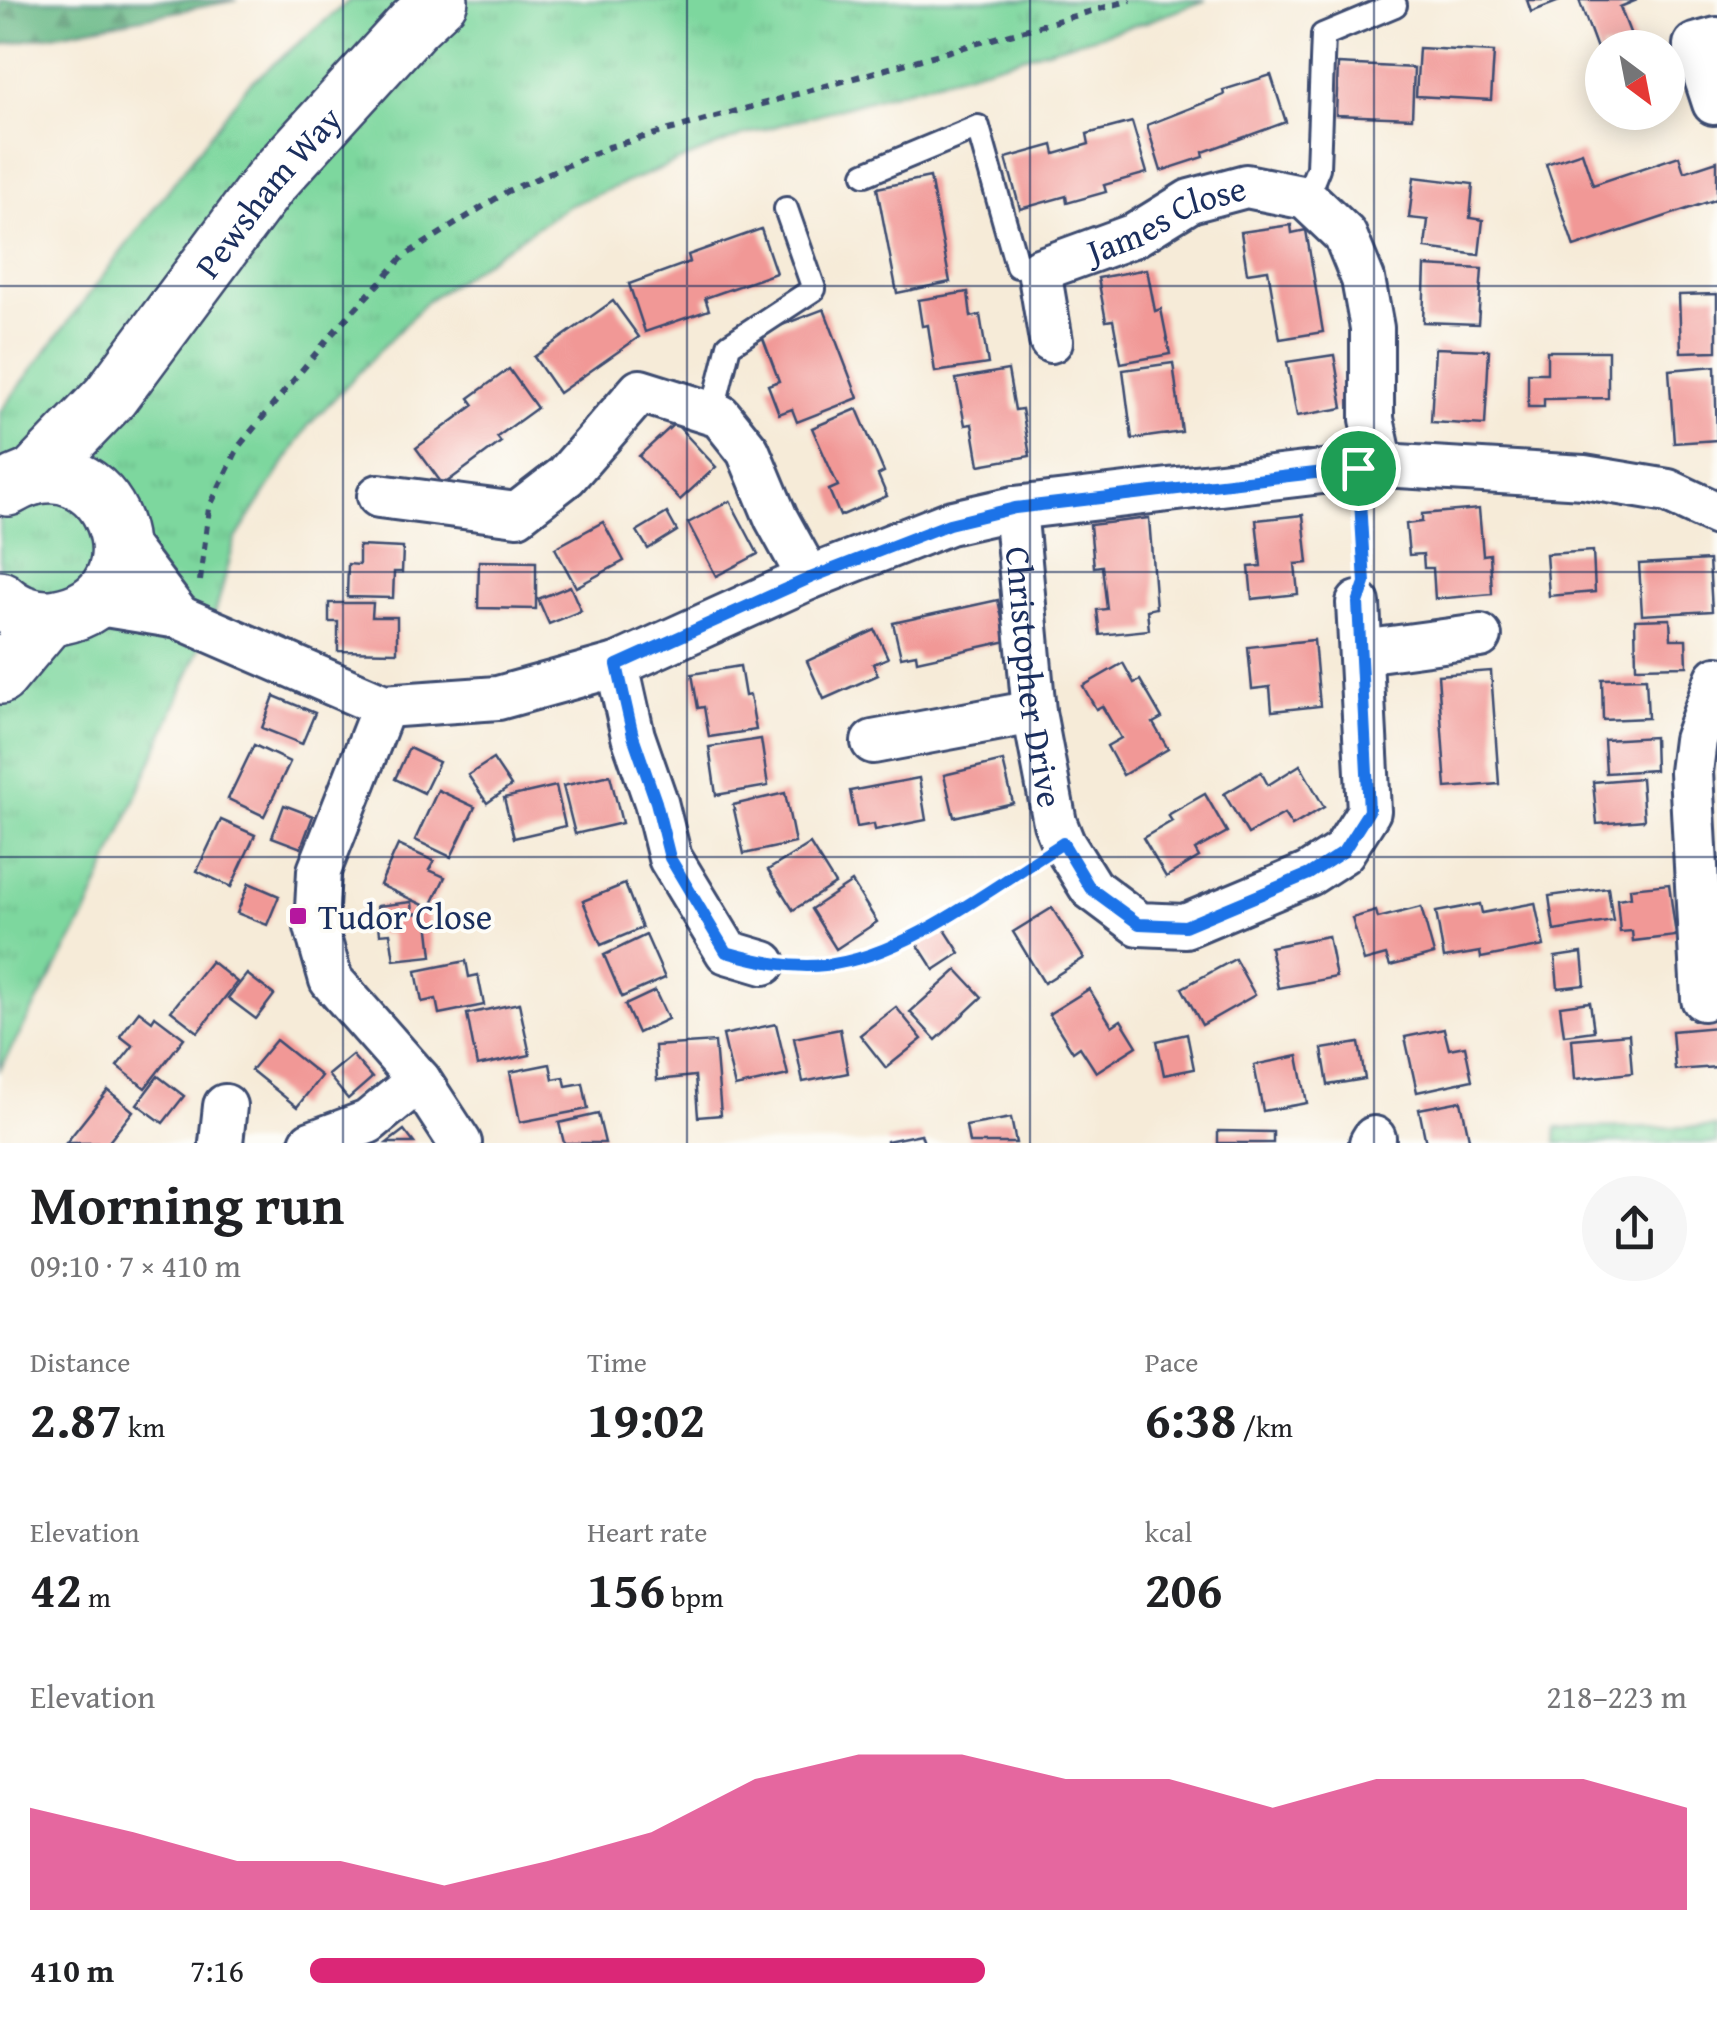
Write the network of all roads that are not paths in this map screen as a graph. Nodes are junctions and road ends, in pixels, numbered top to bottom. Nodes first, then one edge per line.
1 (440, 0) edge
2 (1395, 5) dead end
3 (1717, 39) edge
4 (1714, 103) dead end
5 (865, 174) dead end
6 (1306, 198) junction
7 (786, 209) dead end
8 (1028, 268) junction
9 (1051, 341) dead end
10 (110, 397) junction
11 (712, 414) junction
12 (1370, 467) junction
13 (16, 486) edge
14 (379, 496) dead end
15 (1015, 508) junction
16 (1717, 514) edge
17 (112, 520) junction
18 (810, 578) junction
19 (1358, 603) road end
20 (47, 607) edge
21 (187, 621) junction
22 (1480, 636) dead end
23 (1362, 652) junction
24 (617, 665) junction
25 (0, 676) edge
26 (1717, 678) edge
27 (384, 706) junction
28 (1034, 712) junction
29 (872, 742) dead end
30 (735, 961) road end
31 (1691, 976) dead end
32 (419, 1080) junction
33 (311, 1143) edge
34 (460, 1143) edge

1 - 10 main road, Pewsham Way
2 - 6 lane
3 - 4 street
5 - 8 lane
6 - 8 street, James Close
6 - 12 street
7 - 11 lane
8 - 9 street, James Close
10 - 13 main road, Pewsham Way
10 - 17 main road
11 - 14 street
11 - 18 street
12 - 15 street
12 - 16 street
13 - 17 main road
15 - 18 street
15 - 28 street, Christopher Drive
17 - 20 main road
17 - 21 street
18 - 24 street
19 - 23 street, Christopher Drive
20 - 21 street
20 - 25 main road
21 - 27 street
22 - 23 street
23 - 28 street, Christopher Drive
24 - 27 street
24 - 30 street
26 - 31 street
27 - 32 street
28 - 29 street
32 - 33 street
32 - 34 street

